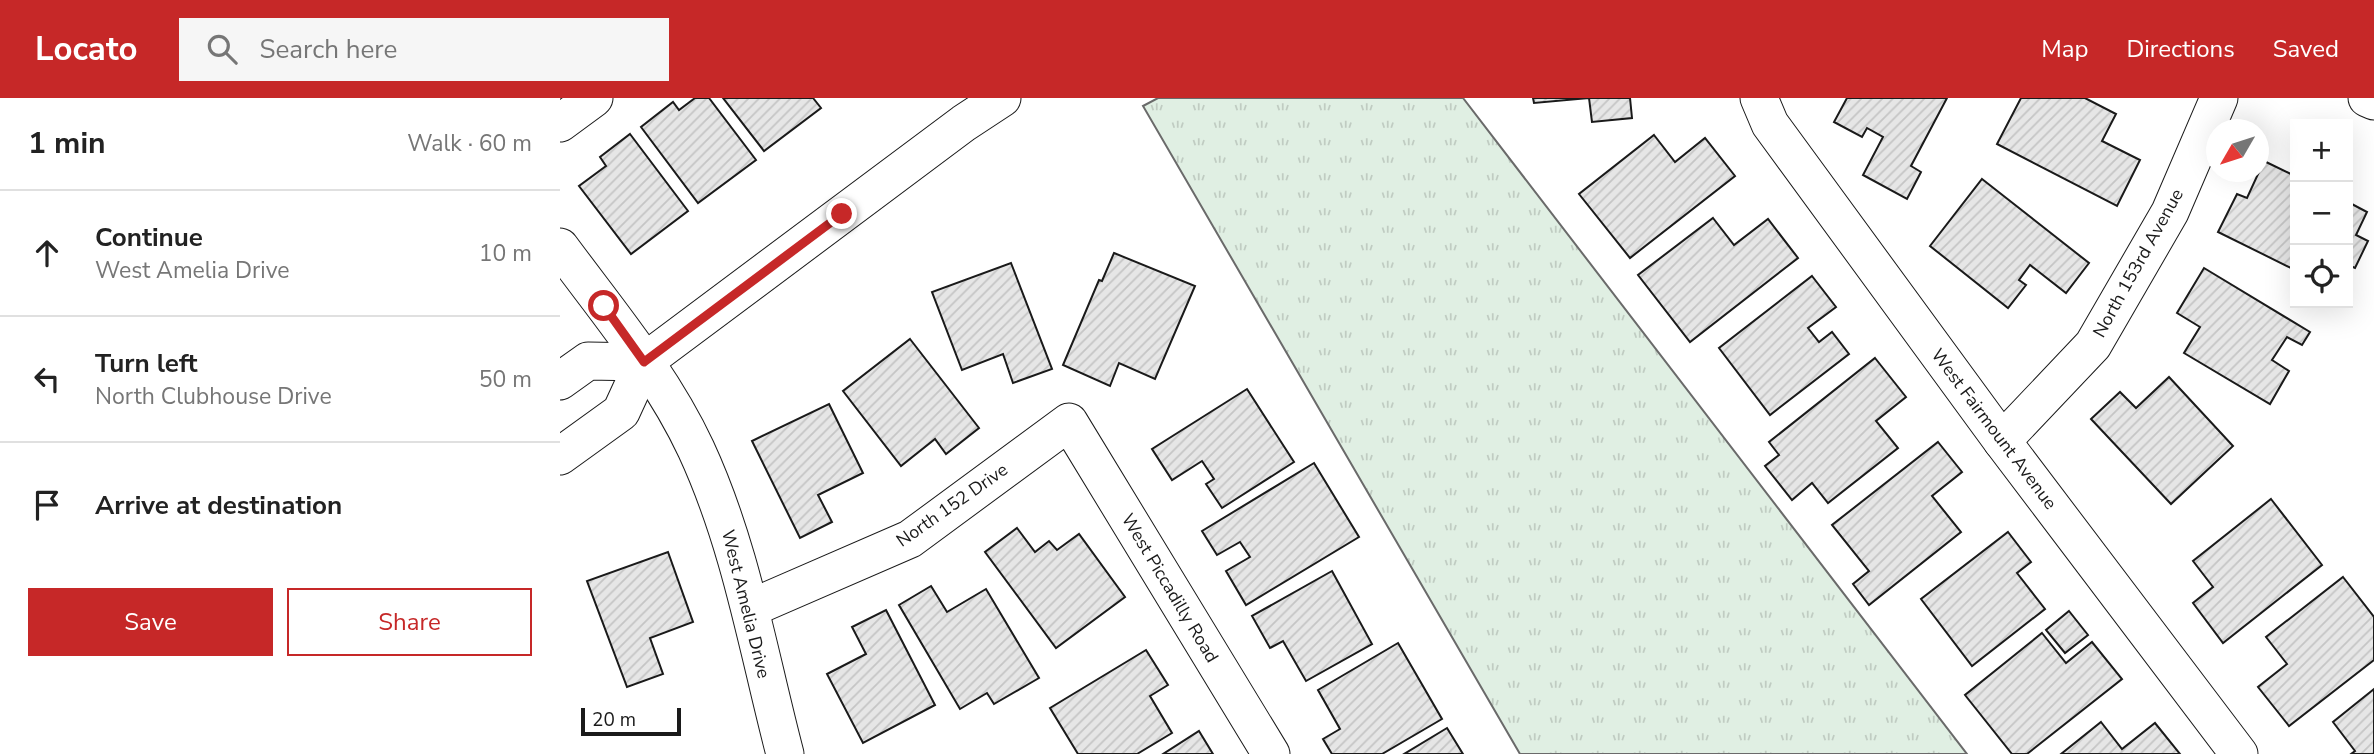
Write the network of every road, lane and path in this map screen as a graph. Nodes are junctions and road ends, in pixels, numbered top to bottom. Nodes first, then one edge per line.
1 (594, 98) edge
2 (1002, 98) edge
3 (1759, 98) edge
4 (2219, 98) edge
5 (2367, 98) edge
6 (2374, 101) edge
7 (560, 123) edge
8 (560, 247) edge
9 (644, 362) junction
10 (560, 381) edge
11 (1069, 422) joint
12 (2002, 441) junction
13 (560, 456) edge
14 (751, 608) junction
15 (785, 754) edge
16 (1271, 754) edge
17 (2239, 754) edge

1 - 7 street
2 - 9 street
3 - 12 street, West Fairmount Avenue
4 - 12 street, North 153rd Avenue
5 - 6 street
8 - 9 street, West Amelia Drive
9 - 10 street
9 - 13 street
9 - 14 street, West Amelia Drive
11 - 14 street, North 152 Drive
11 - 16 street, West Piccadilly Road
12 - 17 street, West Fairmount Avenue
14 - 15 street, West Amelia Drive

